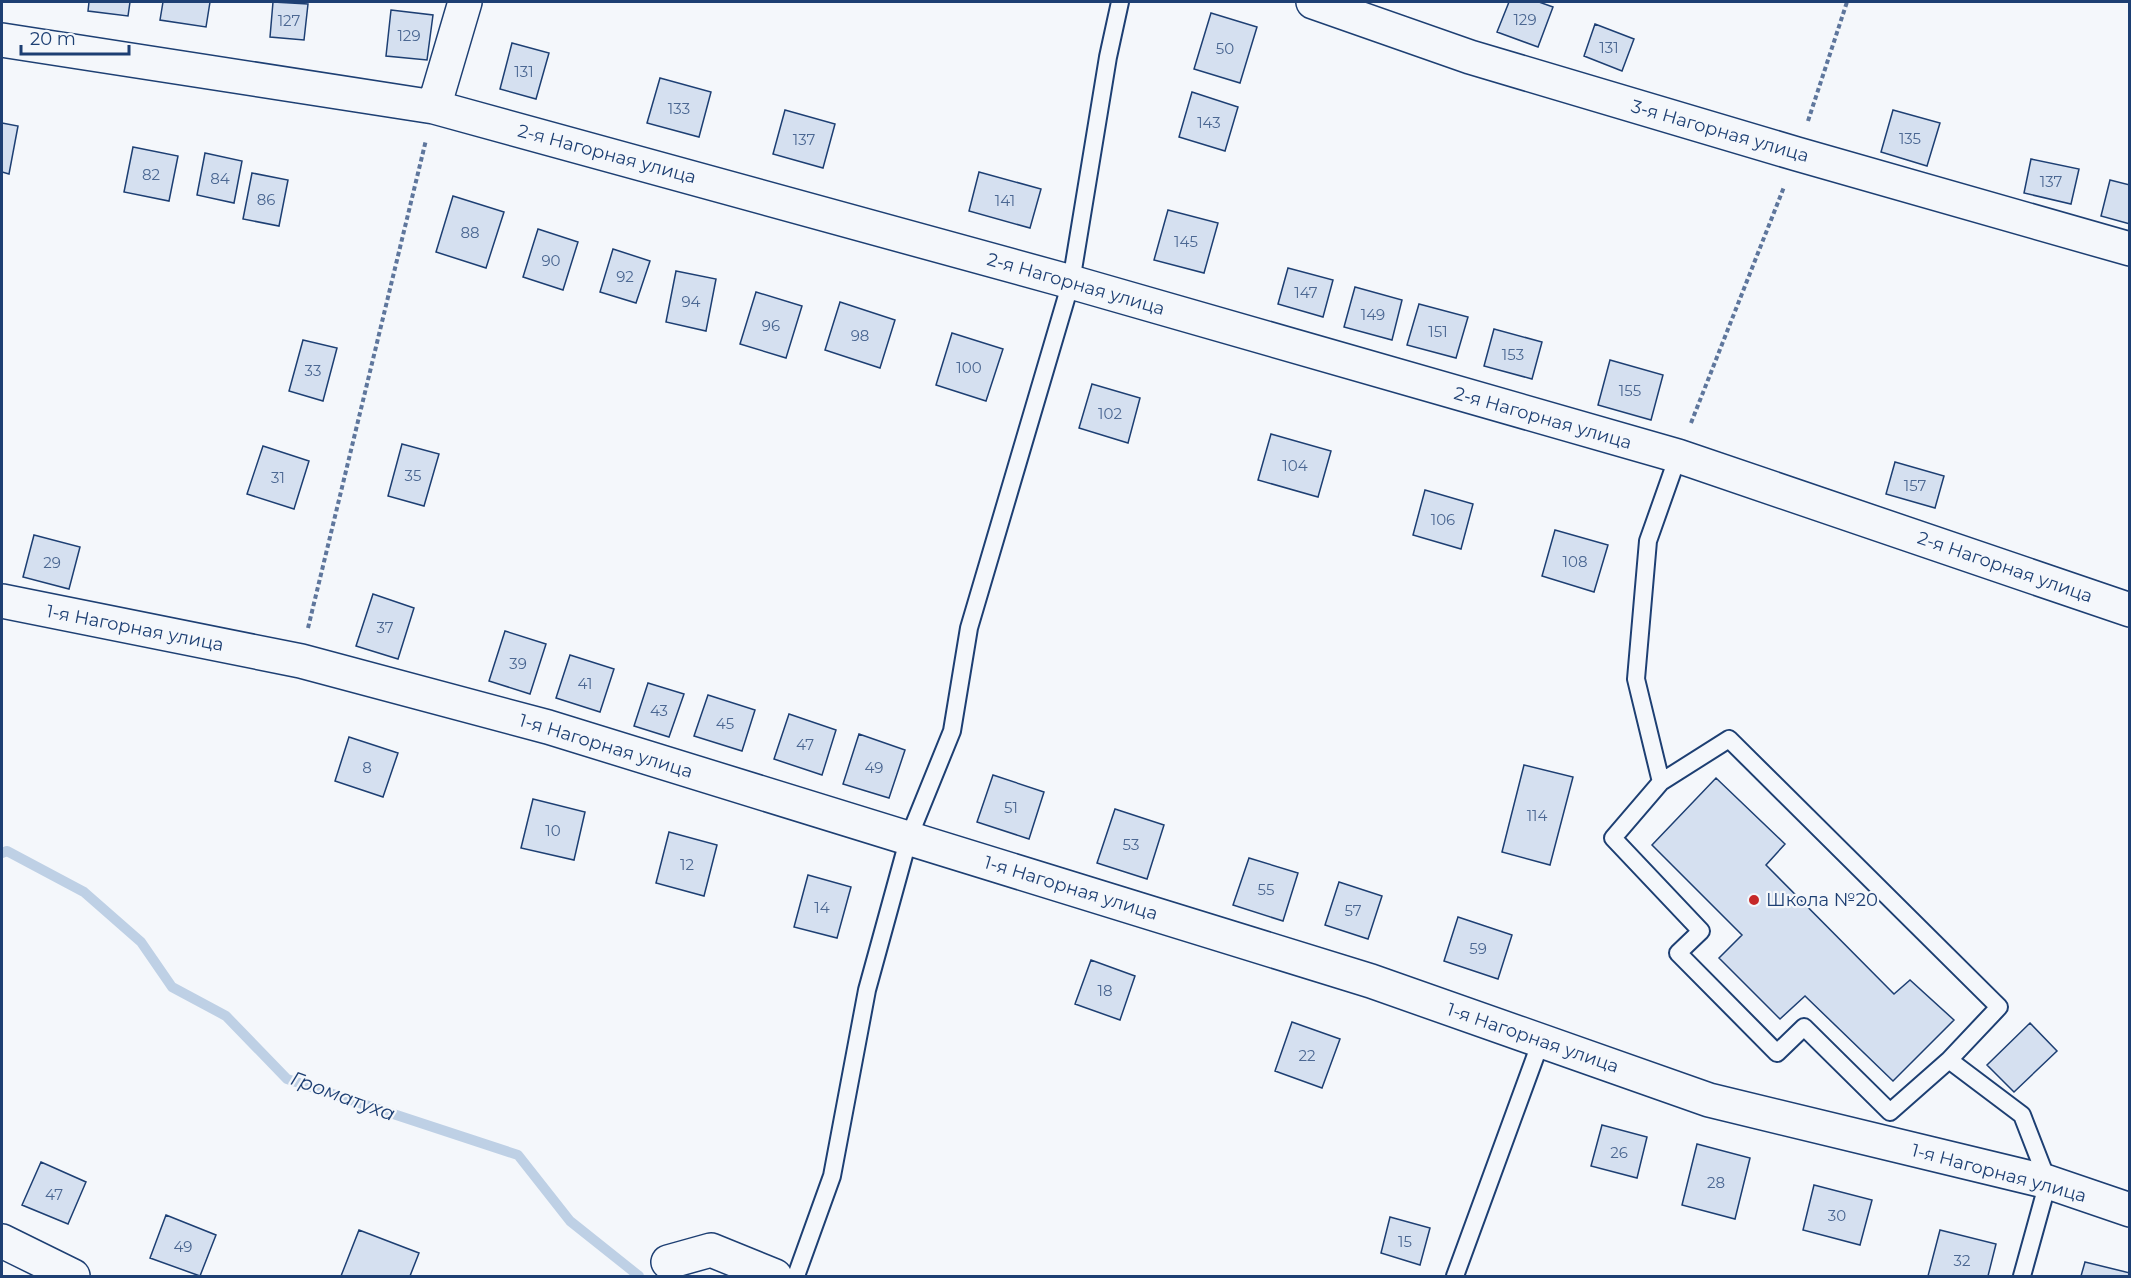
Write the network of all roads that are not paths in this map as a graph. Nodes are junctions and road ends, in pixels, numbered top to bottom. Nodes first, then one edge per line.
1 (465, 2) edge
2 (1120, 2) edge
3 (1313, 2) edge
4 (2, 40) edge
5 (434, 107) junction
6 (2130, 249) edge
7 (1071, 282) junction
8 (1678, 456) junction
9 (2, 601) edge
10 (2130, 610) edge
11 (1660, 782) junction
12 (909, 837) junction
13 (1541, 1041) junction
14 (1949, 1060) junction
15 (2048, 1182) junction
16 (2130, 1210) edge
17 (2, 1241) edge
18 (668, 1262) dead end
19 (73, 1276) edge
20 (775, 1276) edge
21 (796, 1276) edge
22 (1455, 1276) edge
23 (2022, 1276) edge

1 - 5 street
2 - 7 lane
3 - 6 street, 3-я Нагорная улица
4 - 5 street, 2-я Нагорная улица
5 - 7 street, 2-я Нагорная улица
7 - 8 street, 2-я Нагорная улица
7 - 12 lane
8 - 10 street, 2-я Нагорная улица
8 - 11 lane
9 - 12 street, 1-я Нагорная улица
11 - 14 lane
11 - 14 lane
12 - 13 street, 1-я Нагорная улица
12 - 21 lane
13 - 15 street, 1-я Нагорная улица
13 - 22 lane
14 - 15 lane
15 - 16 street, 1-я Нагорная улица
15 - 23 lane
17 - 19 street
18 - 20 street

